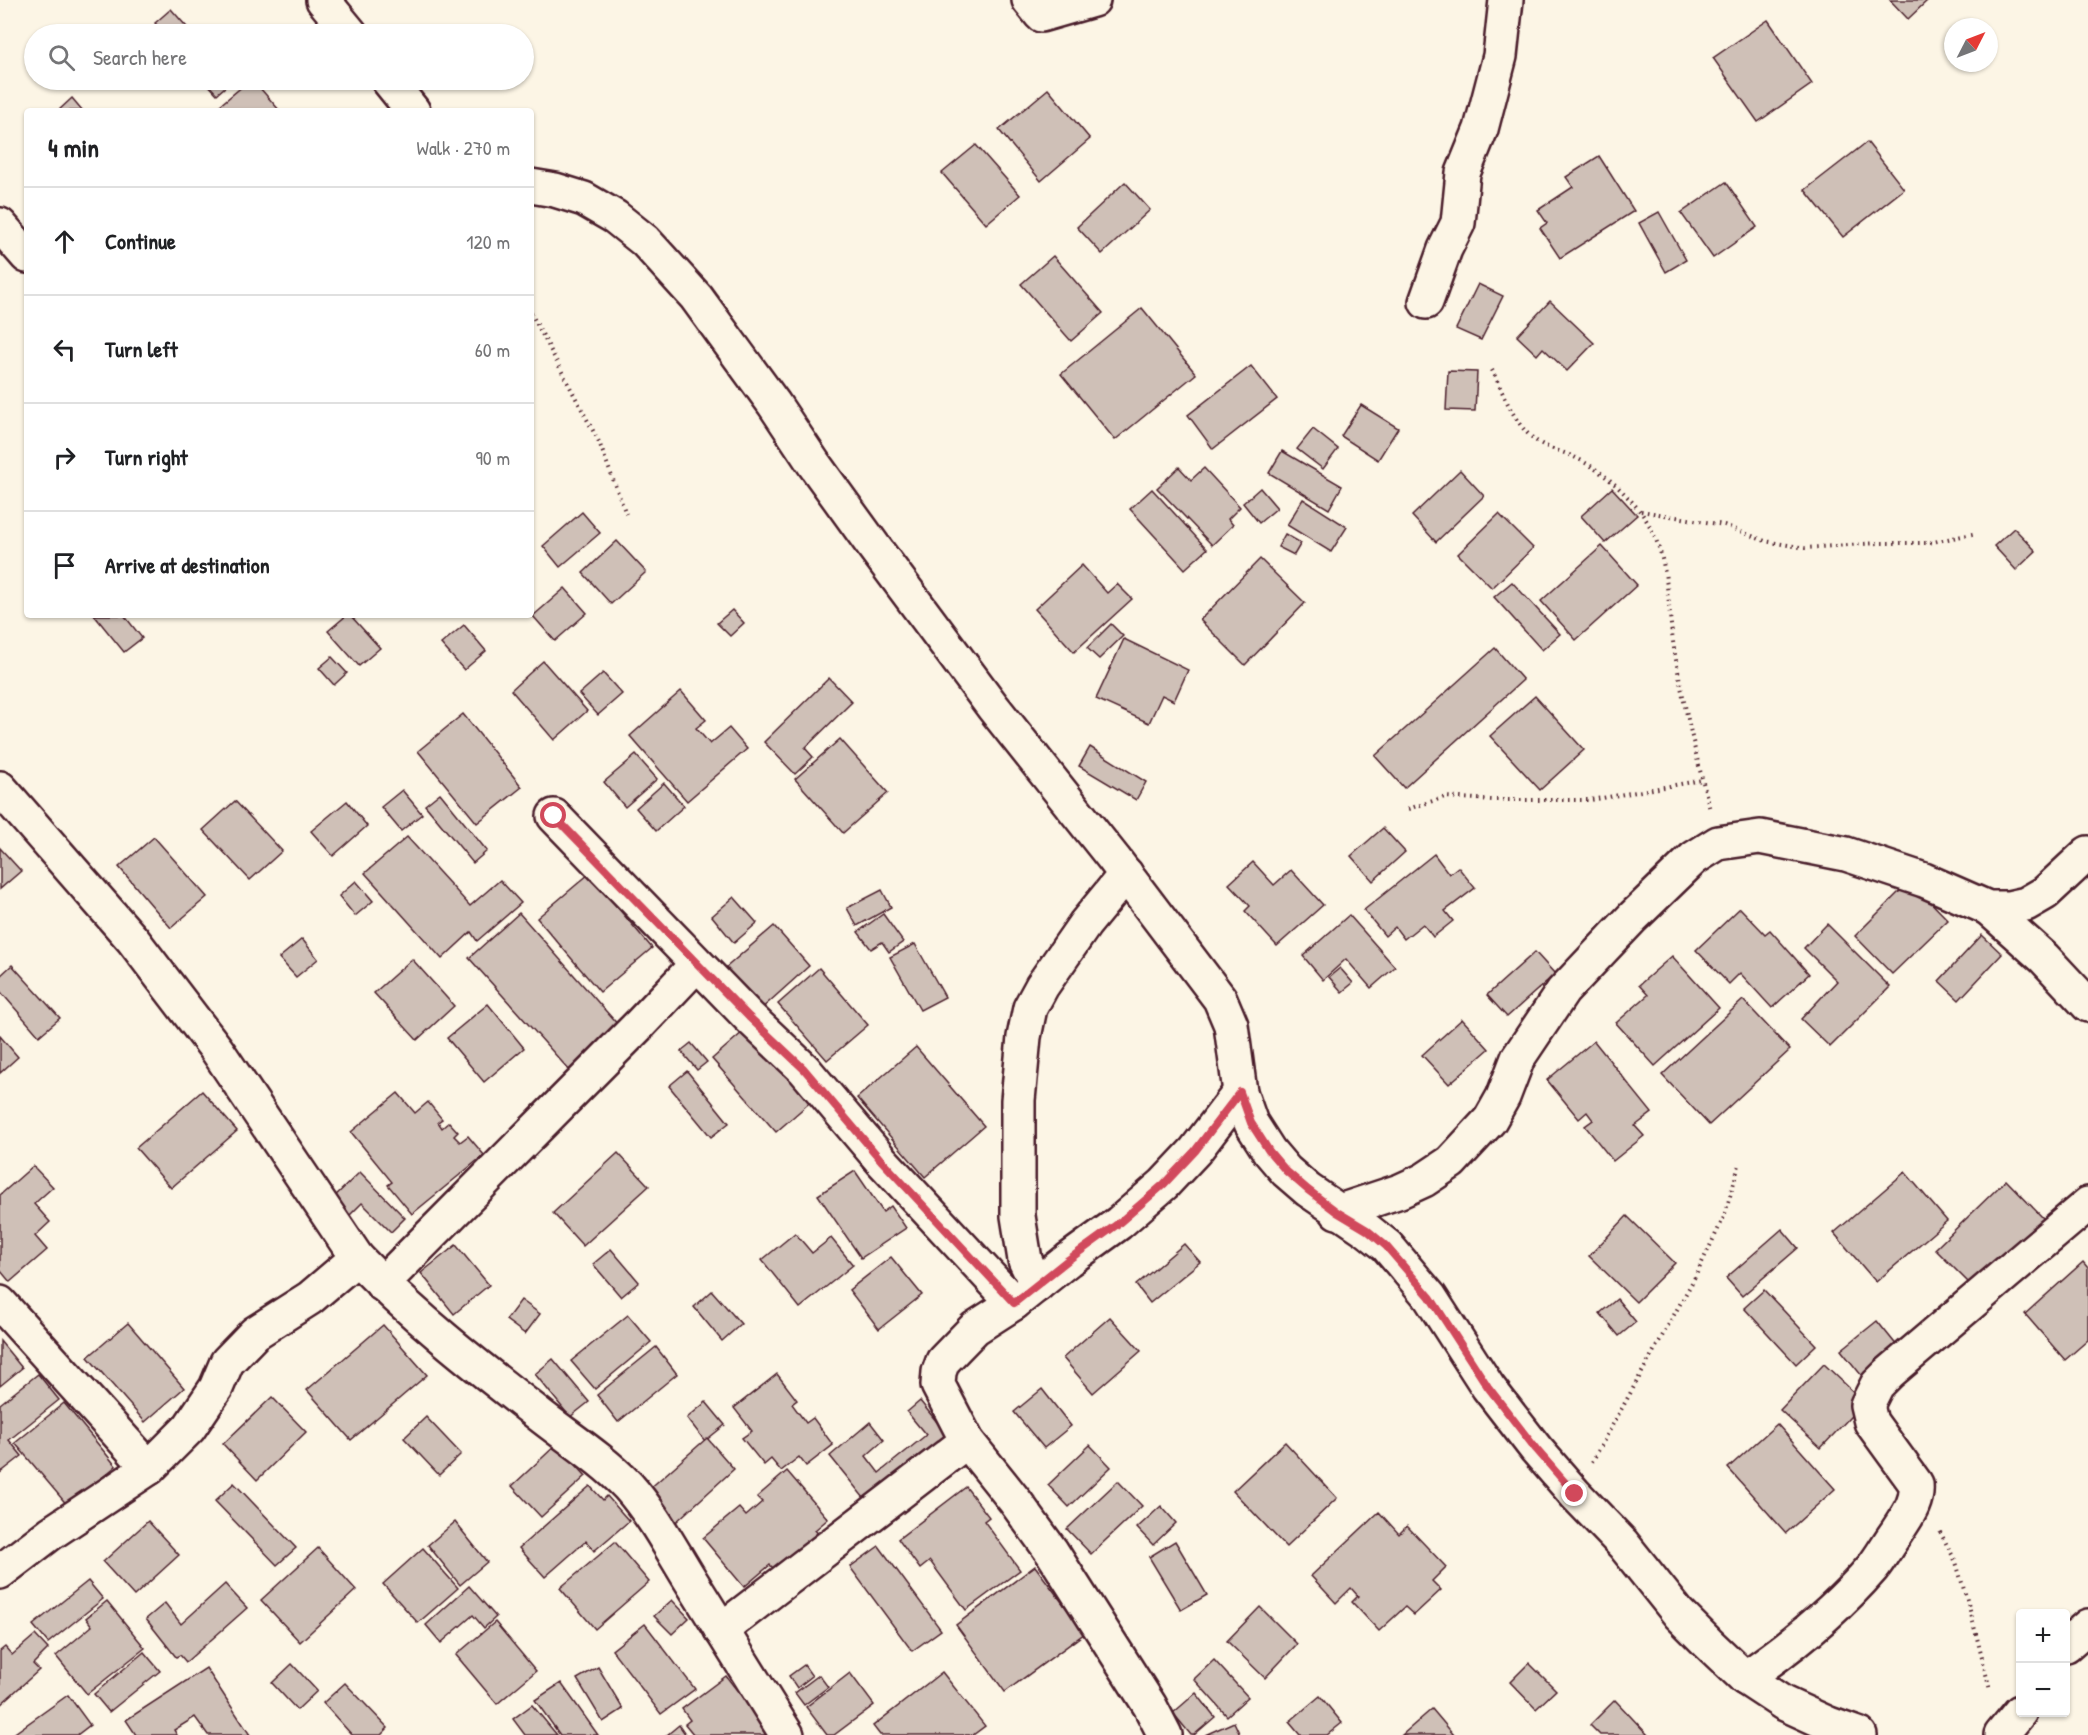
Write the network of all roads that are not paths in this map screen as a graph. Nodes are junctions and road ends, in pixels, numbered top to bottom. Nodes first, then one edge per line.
1 (322, 0) edge
2 (1029, 0) edge
3 (1093, 0) edge
4 (1506, 0) edge
5 (342, 24) edge
6 (396, 90) edge
7 (411, 108) edge
8 (534, 186) edge
9 (0, 225) edge
10 (24, 253) edge
11 (1426, 302) dead end
12 (0, 788) edge
13 (554, 816) dead end
14 (2088, 853) edge
15 (1126, 874) junction
16 (1988, 908) junction
17 (697, 964) junction
18 (2088, 1005) edge
19 (1240, 1092) junction
20 (2088, 1204) edge
21 (1337, 1212) junction
22 (357, 1258) junction
23 (382, 1284) junction
24 (1026, 1294) junction
25 (0, 1303) edge
26 (967, 1442) junction
27 (149, 1468) junction
28 (0, 1572) edge
29 (2088, 1626) edge
30 (722, 1630) junction
31 (2070, 1642) edge
32 (1745, 1678) junction
33 (2016, 1717) edge
34 (787, 1735) edge
35 (1166, 1735) edge
36 (1860, 1735) edge
37 (2001, 1735) edge

1 - 5 street
2 - 3 street
4 - 11 street
6 - 7 street
8 - 15 street
9 - 10 street
12 - 22 street
13 - 17 street
14 - 16 street
15 - 19 street
15 - 24 street
16 - 18 street
16 - 21 street
17 - 23 street
17 - 24 street
19 - 21 street
19 - 24 street
20 - 32 street
21 - 32 street
22 - 23 street
22 - 27 street
23 - 30 street
24 - 26 street
25 - 27 street
26 - 30 street
26 - 35 street
27 - 28 street
29 - 31 street
30 - 34 street
32 - 36 street
33 - 37 street

